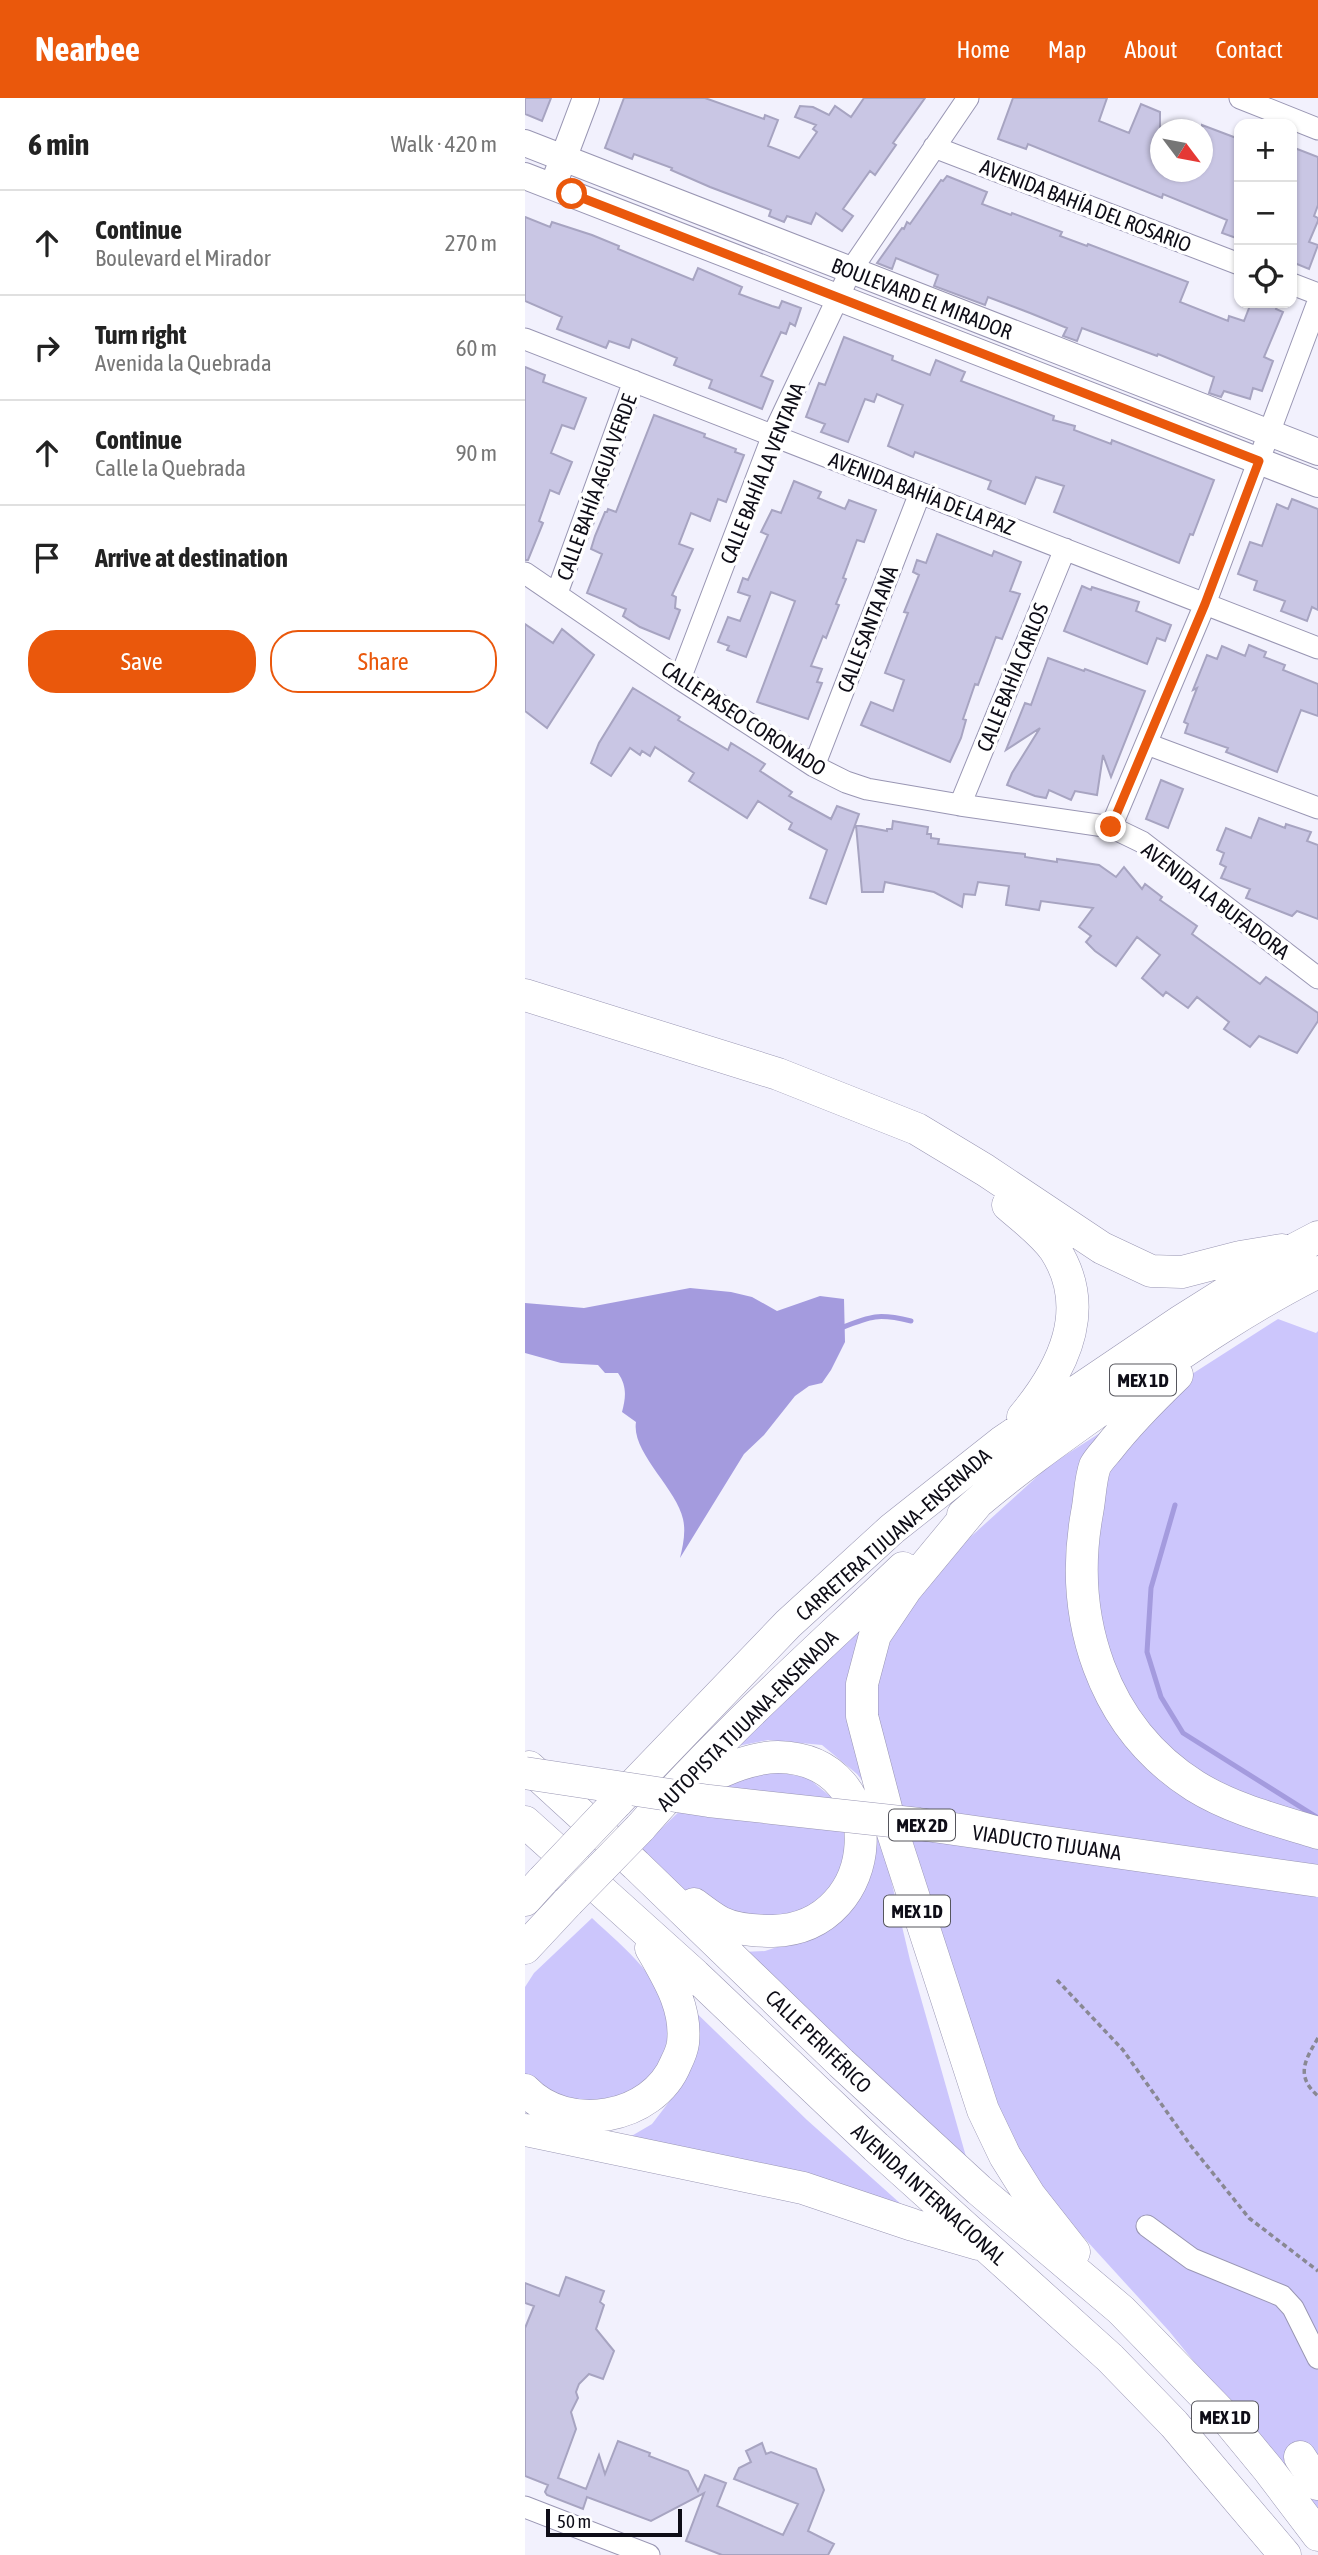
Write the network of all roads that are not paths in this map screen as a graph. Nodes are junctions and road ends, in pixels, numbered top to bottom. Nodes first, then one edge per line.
1 (586, 98) edge
2 (968, 98) edge
3 (1240, 98) edge
4 (1318, 129) edge
5 (525, 143) edge
6 (934, 147) junction
7 (564, 158) junction
8 (525, 176) edge
9 (552, 186) junction
10 (1234, 262) edge
11 (851, 270) junction
12 (1297, 286) edge
13 (1318, 294) edge
14 (838, 298) junction
15 (1318, 303) edge
16 (525, 339) edge
17 (634, 382) junction
18 (1269, 433) junction
19 (773, 435) junction
20 (1318, 452) edge
21 (1259, 461) junction
22 (1318, 484) edge
23 (920, 493) junction
24 (1065, 549) junction
25 (525, 573) edge
26 (557, 593) junction
27 (1205, 604) junction
28 (1318, 648) edge
29 (680, 679) junction
30 (1147, 744) junction
31 (814, 766) junction
32 (960, 805) junction
33 (1318, 808) edge
34 (1111, 827) junction
35 (1318, 978) edge
36 (525, 995) edge
37 (525, 1012) edge
38 (1307, 1242) edge
39 (1318, 1272) edge
40 (1270, 1299) junction
41 (1002, 1442) junction
42 (978, 1502) junction
43 (525, 1764) edge
44 (525, 1773) edge
45 (669, 1794) junction
46 (525, 1822) edge
47 (525, 1829) edge
48 (1318, 1833) edge
49 (554, 1850) junction
50 (636, 1865) junction
51 (1318, 1881) edge
52 (534, 1890) edge
53 (638, 1925) junction
54 (527, 1949) edge
55 (525, 2090) edge
56 (525, 2130) edge
57 (1147, 2226) dead end
58 (987, 2246) junction
59 (1121, 2310) junction
60 (1318, 2358) edge
61 (1309, 2457) edge
62 (1268, 2469) junction
63 (1318, 2484) edge
64 (525, 2507) edge
65 (1318, 2535) edge
66 (649, 2555) edge
67 (1285, 2555) edge

1 - 7 main road
2 - 6 street, CALLE BAHÍA LA VENTANA
3 - 4 street
5 - 7 main road, BOULEVARD EL MIRADOR
6 - 10 street, AVENIDA BAHÍA DEL ROSARIO
6 - 11 street, CALLE BAHÍA LA VENTANA
7 - 9 main road
7 - 11 main road, BOULEVARD EL MIRADOR
8 - 9 main road, BOULEVARD EL MIRADOR
9 - 14 main road, BOULEVARD EL MIRADOR
11 - 14 street, CALLE BAHÍA LA VENTANA
11 - 18 main road, BOULEVARD EL MIRADOR
12 - 13 street
14 - 19 street, CALLE BAHÍA LA VENTANA
14 - 21 main road, BOULEVARD EL MIRADOR
15 - 18 street
16 - 17 street, AVENIDA BAHÍA DE LA PAZ
17 - 19 street, AVENIDA BAHÍA DE LA PAZ
17 - 26 street, CALLE BAHÍA AGUA VERDE
18 - 20 main road, BOULEVARD EL MIRADOR
18 - 21 street
19 - 23 street, AVENIDA BAHÍA DE LA PAZ
19 - 29 street, CALLE BAHÍA LA VENTANA
21 - 22 main road, BOULEVARD EL MIRADOR
21 - 27 street
23 - 24 street, AVENIDA BAHÍA DE LA PAZ
23 - 31 street, CALLE SANTA ANA
24 - 27 street, AVENIDA BAHÍA DE LA PAZ
24 - 32 street, CALLE BAHÍA CARLOS
25 - 26 street, CALLE PASEO CORONADO
26 - 29 street, CALLE PASEO CORONADO
27 - 28 street, AVENIDA BAHÍA DE LA PAZ
27 - 30 street
29 - 31 street, CALLE PASEO CORONADO
30 - 33 street
30 - 34 street
31 - 32 street, CALLE PASEO CORONADO
32 - 34 street, CALLE PASEO CORONADO
34 - 35 street, AVENIDA LA BUFADORA
36 - 38 highway
37 - 41 highway
38 - 41 highway, CARRETERA TIJUANA–ENSENADA / MEX 1D
39 - 40 highway, CARRETERA TIJUANA–ENSENADA / MEX 1D
40 - 42 highway, CARRETERA TIJUANA–ENSENADA / MEX 1D
40 - 48 highway
41 - 52 highway, CARRETERA TIJUANA–ENSENADA / MEX 1D, bridge
42 - 45 highway, AUTOPISTA TIJUANA-ENSENADA
42 - 59 highway, MEX 1D
43 - 50 highway, CALLE PERIFÉRICO
44 - 51 highway, VIADUCTO TIJUANA / MEX 2D, bridge
45 - 50 highway
45 - 54 highway, AUTOPISTA TIJUANA-ENSENADA, bridge
46 - 49 highway
47 - 49 highway, MEX 1D
49 - 53 highway, AVENIDA INTERNACIONAL / MEX 1D
50 - 59 highway, CALLE PERIFÉRICO
53 - 55 highway
53 - 58 highway, AVENIDA INTERNACIONAL / MEX 1D
56 - 58 highway
57 - 60 street
58 - 67 highway, AVENIDA INTERNACIONAL / MEX 1D
59 - 62 highway, MEX 1D
61 - 62 street
61 - 63 highway
62 - 65 highway, MEX 1D
64 - 66 street

